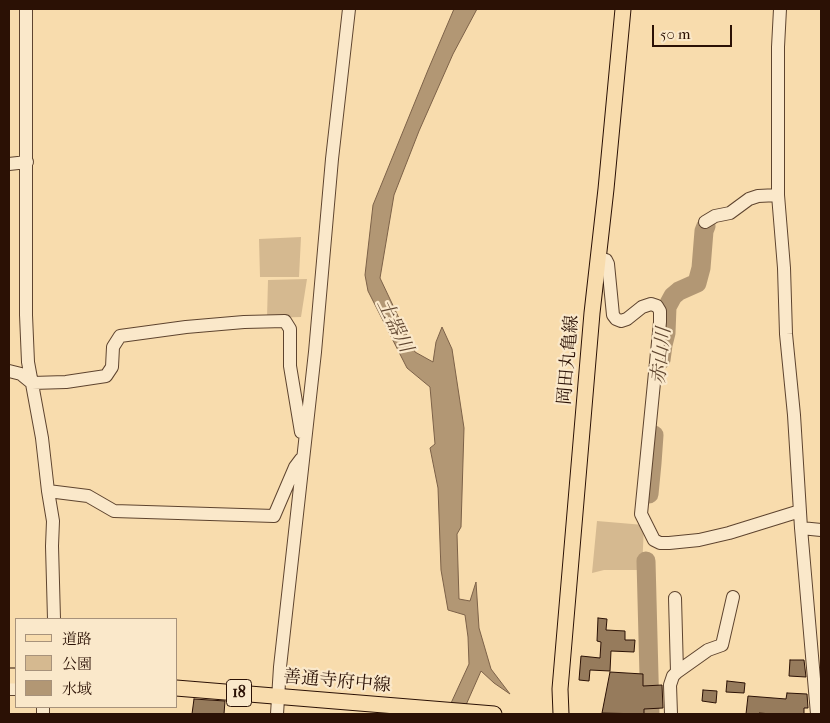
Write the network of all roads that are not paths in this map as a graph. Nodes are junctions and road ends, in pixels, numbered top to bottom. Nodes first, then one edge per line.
1 (26, 9) edge
2 (348, 9) edge
3 (623, 9) edge
4 (780, 9) edge
5 (27, 162) junction
6 (9, 164) edge
7 (778, 195) junction
8 (706, 222) dead end
9 (598, 259) junction
10 (9, 371) edge
11 (32, 384) junction
12 (304, 452) junction
13 (48, 491) junction
14 (800, 511) junction
15 (801, 528) junction
16 (821, 530) edge
17 (733, 597) dead end
18 (675, 598) dead end
19 (54, 618) edge
20 (677, 672) junction
21 (178, 688) edge
22 (278, 696) junction
23 (277, 714) edge
24 (494, 714) edge
25 (561, 714) edge
26 (672, 714) edge
27 (817, 714) edge

1 - 5 street
2 - 12 street
3 - 9 main road, 岡田丸亀線
4 - 7 street
5 - 6 street
5 - 11 street
7 - 8 street
7 - 14 street
9 - 14 street
9 - 25 main road, 岡田丸亀線
10 - 11 street
11 - 12 street
11 - 13 street
12 - 13 street
12 - 22 street
13 - 19 street
14 - 15 street
15 - 16 street
15 - 27 street
17 - 20 street
18 - 20 street
20 - 26 street
21 - 22 main road, 善通寺府中線 / 18
22 - 23 street
22 - 24 main road, 善通寺府中線 / 18

